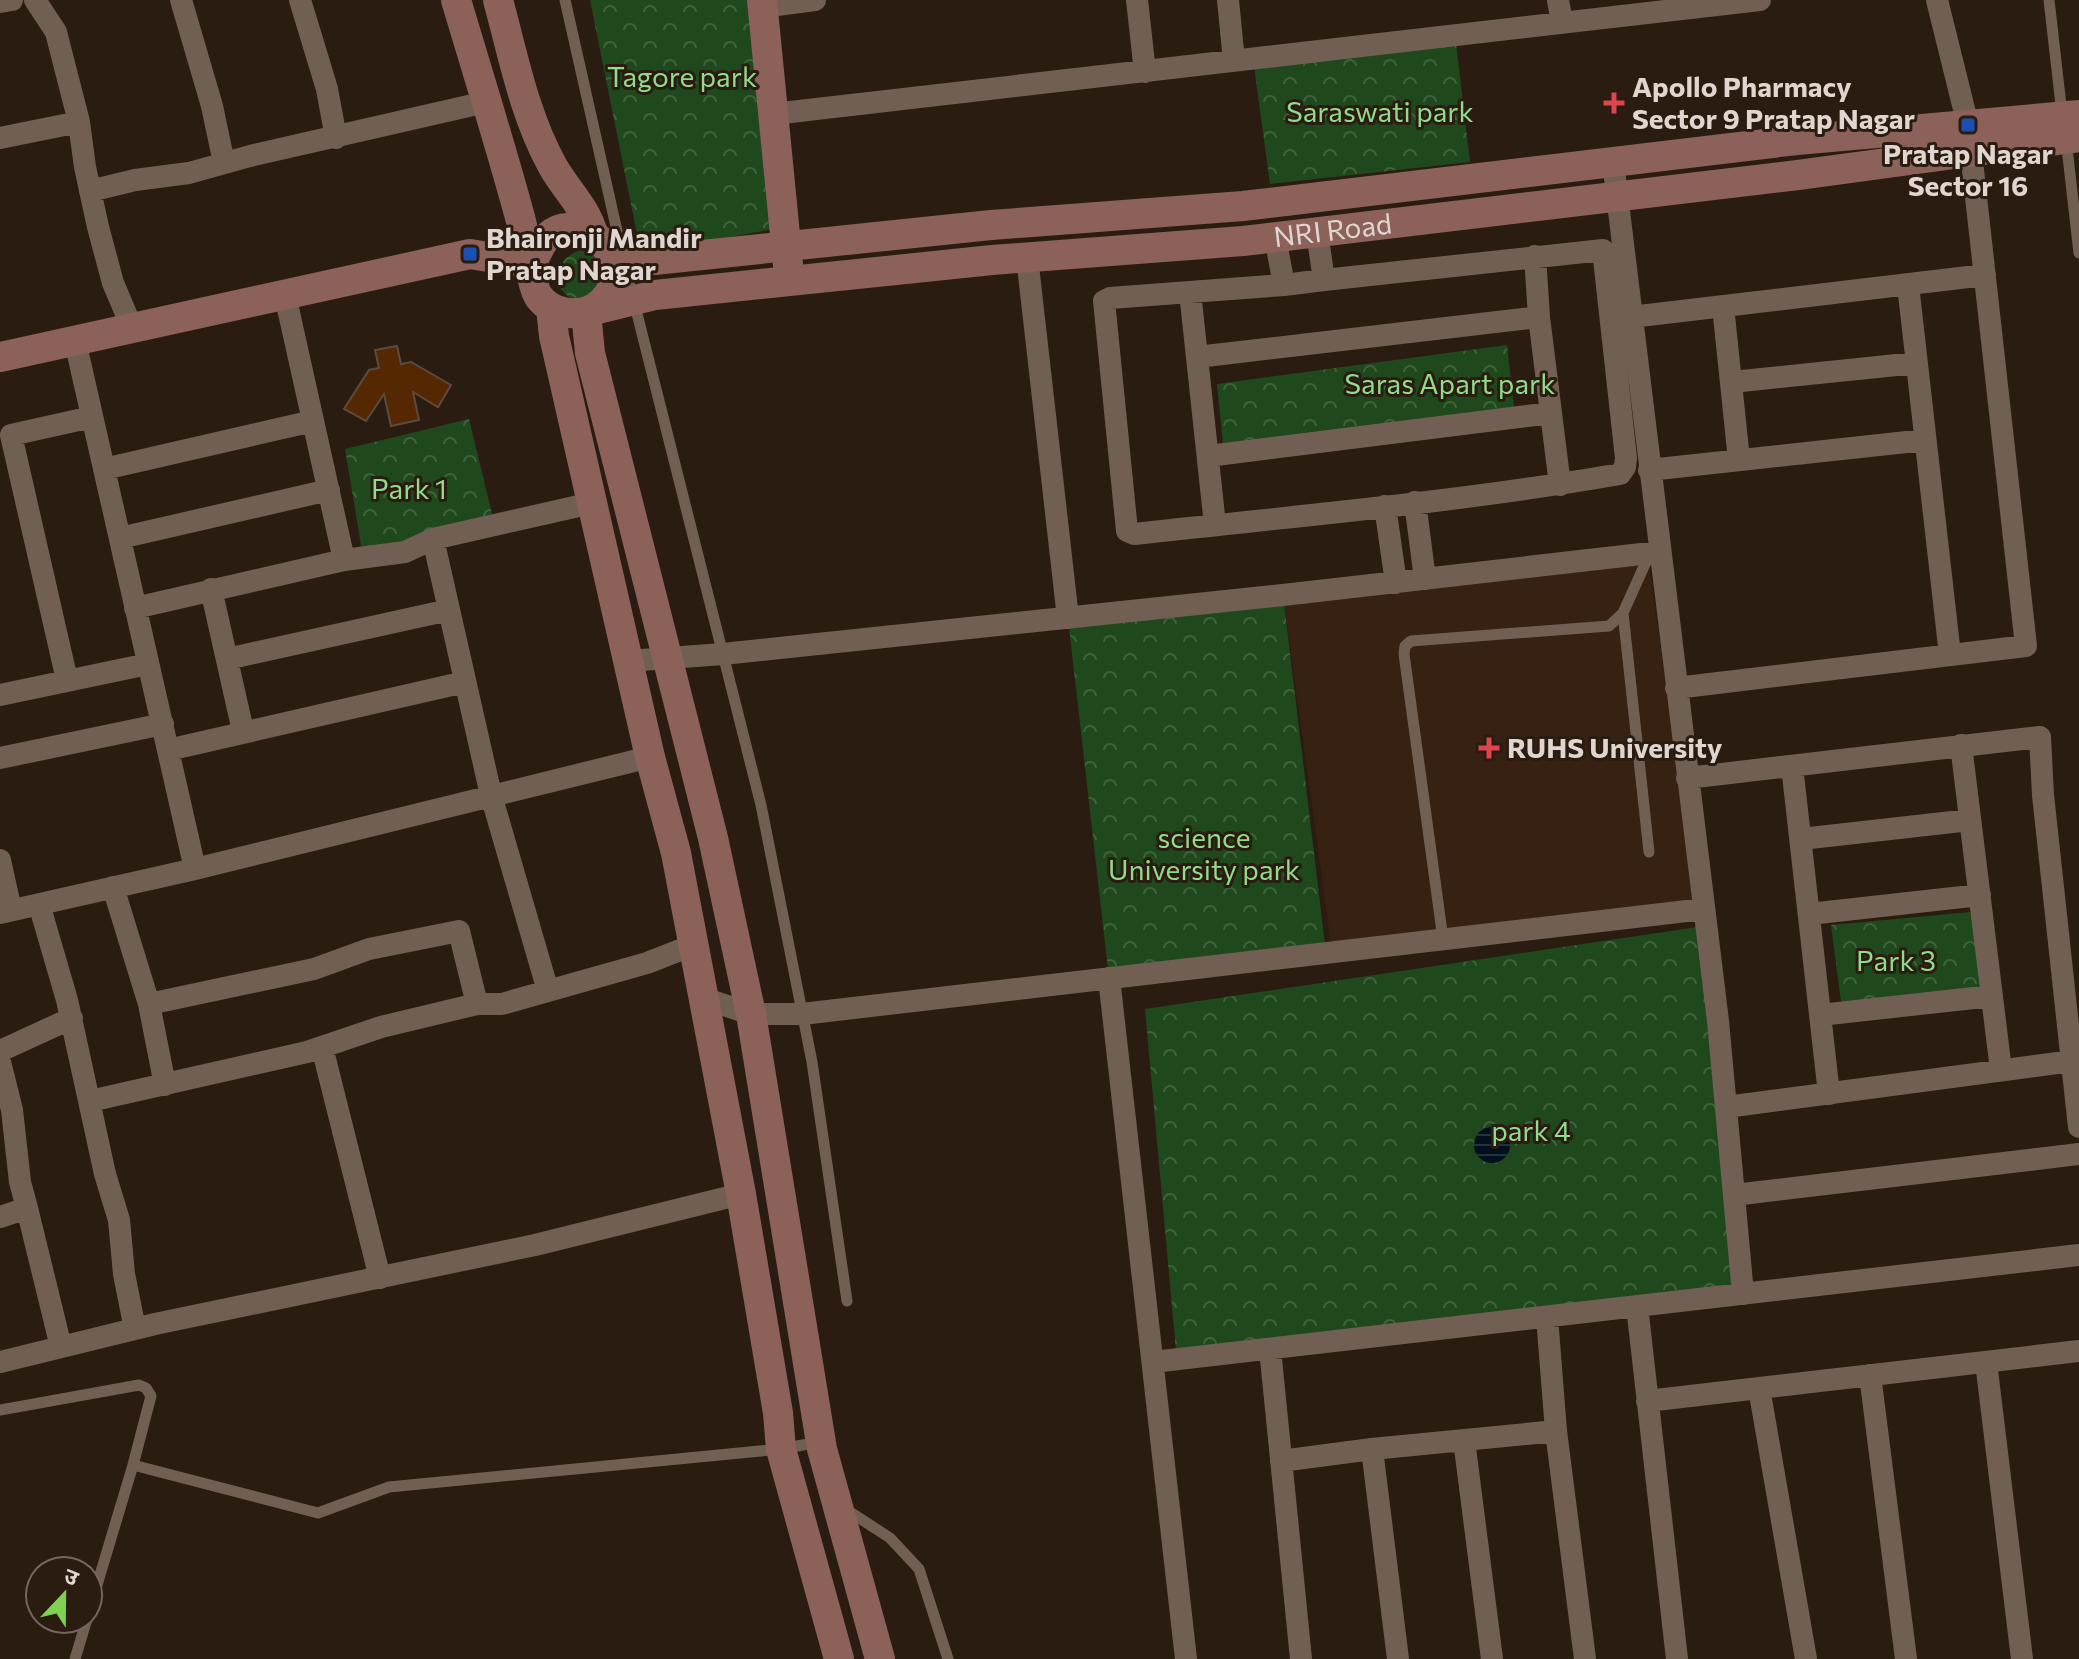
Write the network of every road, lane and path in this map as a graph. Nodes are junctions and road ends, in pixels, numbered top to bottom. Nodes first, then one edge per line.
1 (12, 0) edge
2 (35, 0) edge
3 (181, 0) edge
4 (300, 0) edge
5 (456, 0) edge
6 (498, 0) edge
7 (565, 0) edge
8 (815, 0) edge
9 (1137, 0) edge
10 (1228, 0) edge
11 (1558, 0) edge
12 (1760, 0) edge
13 (1937, 0) edge
14 (2049, 0) edge
15 (0, 2) edge
16 (762, 3) edge
17 (1648, 6) edge
18 (1562, 23) junction
19 (1234, 61) junction
20 (1145, 72) junction
21 (486, 102) junction
22 (773, 114) junction
23 (79, 122) junction
24 (2071, 127) edge
25 (0, 138) edge
26 (336, 138) junction
27 (1969, 138) junction
28 (1613, 162) junction
29 (224, 163) junction
30 (90, 191) junction
31 (1617, 196) junction
32 (521, 222) junction
33 (1317, 232) junction
34 (593, 234) junction
35 (1275, 237) junction
36 (786, 246) junction
37 (2079, 253) edge
38 (470, 254) junction
39 (1535, 256) junction
40 (618, 257) junction
41 (1027, 257) junction
42 (531, 264) junction
43 (1985, 275) junction
44 (1324, 280) junction
45 (790, 281) junction
46 (1284, 285) junction
47 (1908, 285) junction
48 (1190, 292) junction
49 (285, 295) junction
50 (635, 300) junction
51 (1723, 306) junction
52 (551, 308) junction
53 (586, 312) junction
54 (1539, 317) junction
55 (1631, 317) junction
56 (133, 330) junction
57 (75, 341) junction
58 (0, 357) edge
59 (1197, 357) junction
60 (1916, 363) junction
61 (1732, 382) junction
62 (1551, 413) junction
63 (92, 417) junction
64 (313, 421) junction
65 (1925, 440) junction
66 (1208, 456) junction
67 (1739, 460) junction
68 (104, 469) junction
69 (1649, 470) junction
70 (1560, 485) junction
71 (329, 490) junction
72 (1415, 502) junction
73 (592, 503) junction
74 (1385, 506) junction
75 (1215, 525) junction
76 (120, 538) junction
77 (433, 539) junction
78 (1655, 552) junction
79 (344, 560) junction
80 (1425, 579) junction
81 (1396, 583) junction
82 (211, 589) junction
83 (135, 608) junction
84 (449, 610) junction
85 (1623, 613) junction
86 (1068, 618) junction
87 (723, 654) junction
88 (1950, 655) junction
89 (666, 657) junction
90 (227, 659) junction
91 (628, 661) junction
92 (148, 664) junction
93 (67, 680) junction
94 (465, 682) junction
95 (1676, 688) junction
96 (0, 695) edge
97 (163, 724) junction
98 (243, 731) junction
99 (1961, 745) junction
100 (168, 750) junction
101 (650, 757) junction
102 (0, 758) edge
103 (1792, 766) junction
104 (1687, 778) junction
105 (491, 795) junction
106 (1970, 820) junction
107 (1801, 839) junction
108 (1649, 852) dead end
109 (0, 860) edge
110 (195, 869) junction
111 (113, 887) junction
112 (1980, 895) junction
113 (39, 904) junction
114 (1704, 909) junction
115 (6, 912) edge
116 (1809, 914) junction
117 (1443, 939) junction
118 (693, 945) junction
119 (1109, 978) junction
120 (548, 991) junction
121 (1992, 996) junction
122 (703, 998) junction
123 (149, 1004) junction
124 (477, 1004) junction
125 (751, 1014) junction
126 (802, 1014) junction
127 (1820, 1015) junction
128 (72, 1018) junction
129 (322, 1047) junction
130 (0, 1051) edge
131 (2072, 1061) junction
132 (0, 1062) edge
133 (2001, 1070) junction
134 (165, 1085) junction
135 (1829, 1094) junction
136 (90, 1101) junction
137 (1726, 1107) junction
138 (2079, 1127) edge
139 (7, 1129) edge
140 (2079, 1154) edge
141 (741, 1194) junction
142 (1734, 1195) junction
143 (27, 1208) junction
144 (0, 1217) edge
145 (2079, 1255) edge
146 (380, 1278) junction
147 (1743, 1294) junction
148 (847, 1301) dead end
149 (1637, 1306) junction
150 (1547, 1317) junction
151 (135, 1329) junction
152 (61, 1347) junction
153 (1270, 1349) junction
154 (2079, 1351) edge
155 (0, 1362) edge
156 (1153, 1362) junction
157 (1986, 1362) junction
158 (1870, 1375) junction
159 (1759, 1388) junction
160 (1647, 1401) junction
161 (0, 1410) edge
162 (1556, 1431) junction
163 (1464, 1440) junction
164 (821, 1442) junction
165 (781, 1449) junction
166 (1372, 1449) junction
167 (1281, 1461) junction
168 (133, 1465) junction
169 (837, 1503) junction
170 (104, 1561) edge
171 (82, 1635) edge
172 (75, 1659) edge
173 (839, 1659) edge
174 (880, 1659) edge
175 (948, 1659) edge
176 (1186, 1659) edge
177 (1301, 1659) edge
178 (1398, 1659) edge
179 (1492, 1659) edge
180 (1585, 1659) edge
181 (1677, 1659) edge
182 (1806, 1659) edge
183 (1906, 1659) edge
184 (2022, 1659) edge

1 - 15 street
2 - 23 street
3 - 29 street
4 - 26 street
5 - 21 street
6 - 34 street
7 - 40 lane
8 - 16 street
9 - 20 street
10 - 19 street
11 - 18 street
12 - 17 street
13 - 27 street
14 - 24 lane
16 - 22 street
17 - 18 street
18 - 19 street
19 - 20 street
20 - 22 street
21 - 26 street
21 - 32 street
22 - 36 street
23 - 25 street
23 - 30 street
24 - 27 street, NRI Road
24 - 37 lane
26 - 29 street
27 - 28 street, NRI Road
27 - 31 street, NRI Road
27 - 43 street
28 - 31 street
28 - 36 street, NRI Road
29 - 30 street
30 - 56 street
31 - 33 street, NRI Road
31 - 55 street
32 - 38 street
32 - 42 street
33 - 35 street, NRI Road
33 - 44 street
34 - 40 street
34 - 42 street
35 - 41 street, NRI Road
35 - 46 street
36 - 40 street, NRI Road
36 - 45 street
38 - 42 street
38 - 49 street
39 - 44 street
39 - 54 street
39 - 70 street
40 - 50 lane
40 - 53 street
41 - 45 street, NRI Road
41 - 86 street
42 - 52 street
43 - 47 street
43 - 88 street
44 - 46 street
45 - 50 street, NRI Road
46 - 48 street
47 - 51 street
47 - 60 street
48 - 59 street
48 - 75 street
49 - 56 street
49 - 64 street
50 - 53 street, NRI Road
50 - 87 lane
51 - 55 street
51 - 61 street
52 - 53 street
52 - 73 street
53 - 89 street
54 - 59 street
54 - 62 street
55 - 69 street
56 - 57 street
57 - 58 street
57 - 63 street
59 - 66 street
60 - 61 street
60 - 65 street
61 - 67 street
62 - 66 street
62 - 70 street
63 - 68 street
63 - 93 street
64 - 68 street
64 - 71 street
65 - 67 street
65 - 88 street
66 - 75 street
67 - 69 street
68 - 76 street
69 - 78 street
70 - 72 street
71 - 76 street
71 - 79 street
72 - 74 street
72 - 80 street
73 - 77 street
73 - 91 street
74 - 75 street
74 - 81 street
76 - 83 street
77 - 79 street
77 - 84 street
78 - 80 street
78 - 85 lane
78 - 95 street
79 - 82 street
80 - 81 street
81 - 86 street
82 - 83 street
82 - 90 street
83 - 92 street
84 - 90 street
84 - 94 street
85 - 108 lane
85 - 117 lane
86 - 87 street
87 - 89 street
87 - 126 lane
88 - 95 street
89 - 91 street
89 - 125 street
90 - 98 street
91 - 101 street
92 - 93 street
92 - 97 street
93 - 96 street
94 - 98 street
94 - 105 street
95 - 104 street
97 - 100 street
97 - 102 street
98 - 100 street
99 - 103 street
99 - 106 street
99 - 131 street
100 - 110 street
101 - 105 street
101 - 118 street
103 - 104 street
103 - 107 street
104 - 114 street
105 - 110 street
105 - 120 street
106 - 107 street
106 - 112 street
107 - 116 street
109 - 115 street
110 - 111 street
111 - 113 street
111 - 123 street
112 - 116 street
112 - 121 street
113 - 115 street
113 - 128 street
114 - 117 street
114 - 137 street
116 - 127 street
117 - 119 street
118 - 120 street
118 - 122 street
119 - 126 street
119 - 156 street
120 - 124 street
121 - 127 street
121 - 133 street
122 - 125 street
122 - 141 street
123 - 124 street
123 - 134 street
124 - 129 street
125 - 126 street
125 - 164 street
126 - 148 lane
127 - 135 street
128 - 130 street
128 - 136 street
129 - 134 street
129 - 146 street
131 - 133 street
131 - 138 street
132 - 139 street
133 - 135 street
134 - 136 street
135 - 137 street
136 - 151 street
137 - 142 street
139 - 143 street
140 - 142 street
141 - 146 street
141 - 165 street
142 - 147 street
143 - 144 street
143 - 152 street
145 - 147 street
146 - 151 street
147 - 149 street
149 - 150 street
149 - 160 street
150 - 153 street
150 - 162 street
151 - 152 street
152 - 155 street
153 - 156 street
153 - 167 street
154 - 157 street
156 - 176 street
157 - 158 street
157 - 184 street
158 - 159 street
158 - 183 street
159 - 160 street
159 - 182 street
160 - 181 street
161 - 168 lane
162 - 163 street
162 - 180 street
163 - 166 street
163 - 179 street
164 - 165 lane
164 - 169 street
165 - 168 lane
165 - 173 street
166 - 167 street
166 - 178 street
167 - 177 street
168 - 170 lane
169 - 174 street
169 - 175 lane
171 - 172 lane

